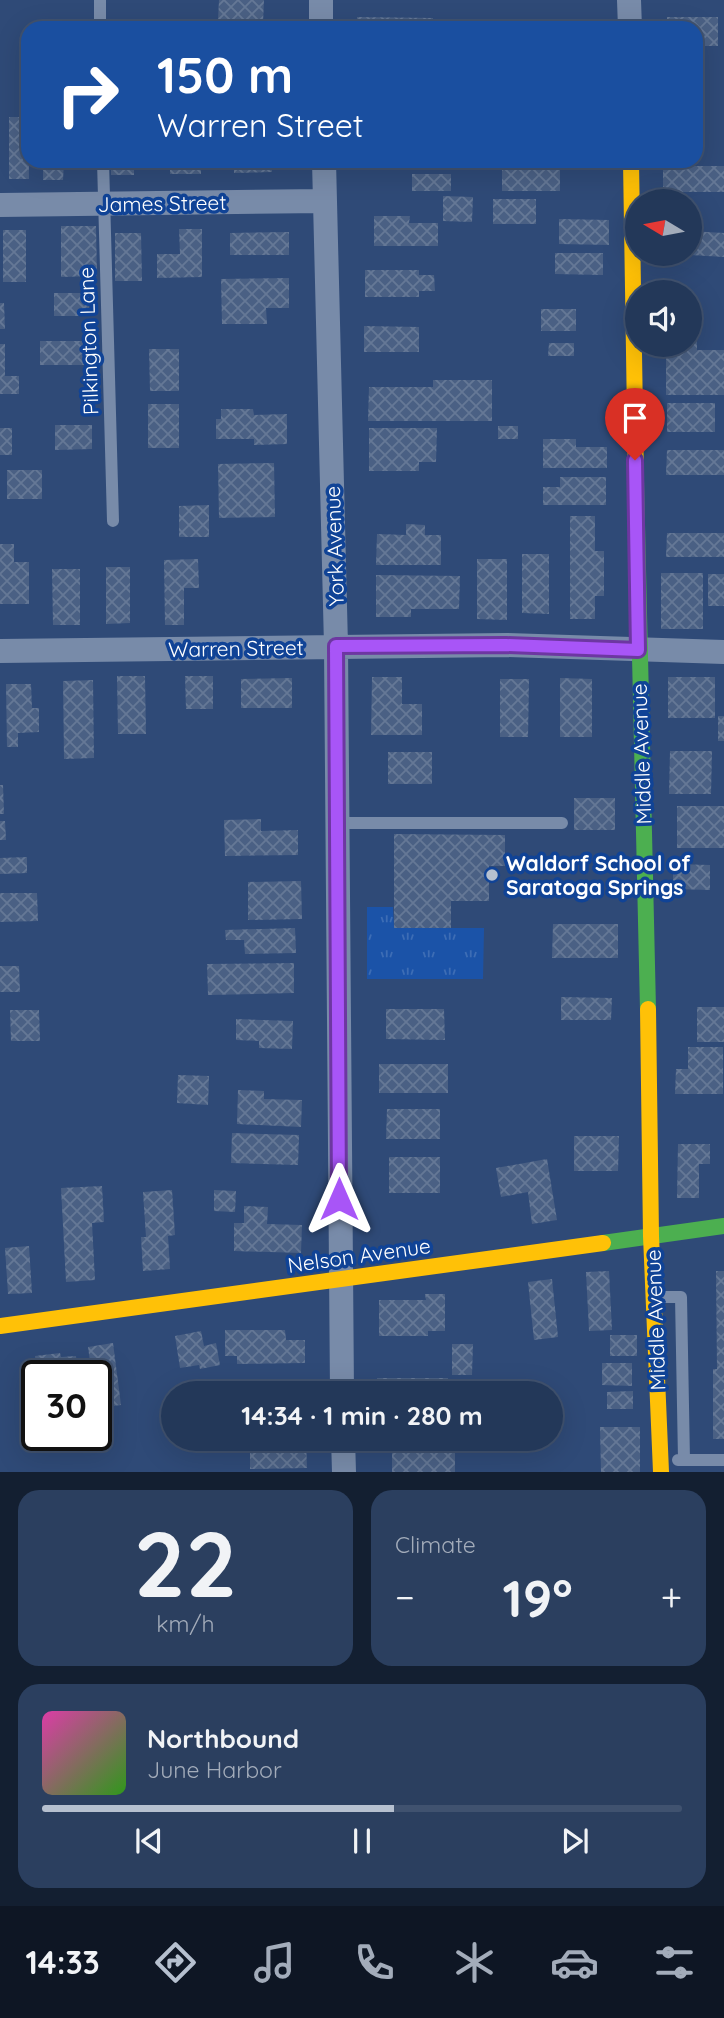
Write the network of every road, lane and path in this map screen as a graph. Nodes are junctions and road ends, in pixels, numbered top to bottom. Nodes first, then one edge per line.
1 (100, 0) edge
2 (321, 0) edge
3 (629, 0) edge
4 (100, 21) edge
5 (321, 21) edge
6 (630, 21) edge
7 (103, 168) edge
8 (324, 168) edge
9 (631, 168) edge
10 (324, 201) junction
11 (103, 204) junction
12 (0, 205) edge
13 (113, 521) dead end
14 (336, 646) junction
15 (638, 650) junction
16 (0, 651) edge
17 (724, 652) edge
18 (337, 823) junction
19 (562, 823) dead end
20 (724, 1226) edge
21 (651, 1236) junction
22 (340, 1279) junction
23 (654, 1297) junction
24 (0, 1326) edge
25 (342, 1381) edge
26 (343, 1451) edge
27 (684, 1460) junction
28 (724, 1460) edge
29 (661, 1466) edge
30 (344, 1472) edge

1 - 4 lane
2 - 5 street
3 - 6 street
7 - 11 lane, Pilkington Lane
8 - 10 street, York Avenue
9 - 15 street, Middle Avenue
10 - 11 street, James Street
10 - 14 street, York Avenue
11 - 12 street, James Street
11 - 13 lane, Pilkington Lane
14 - 15 street, Warren Street
14 - 16 street, Warren Street
14 - 18 street, York Avenue
15 - 17 street, Warren Street
15 - 21 street, Middle Avenue
18 - 19 lane
18 - 22 street, York Avenue
20 - 21 street, Nelson Avenue
21 - 22 street, Nelson Avenue
21 - 23 street, Middle Avenue
22 - 24 street, Nelson Avenue
22 - 25 street, York Avenue
23 - 27 lane
23 - 29 street, Middle Avenue
26 - 30 street
27 - 28 lane
27 - 29 lane

